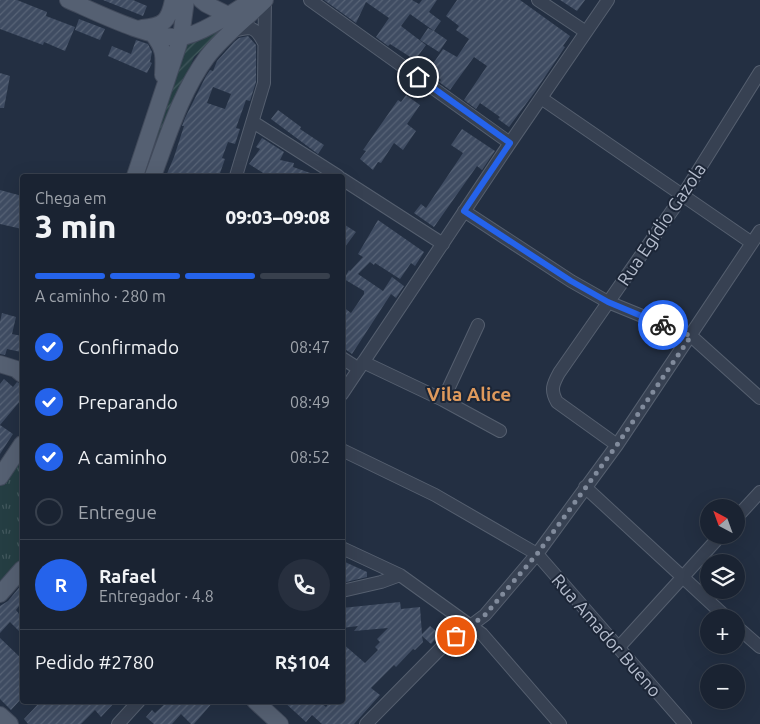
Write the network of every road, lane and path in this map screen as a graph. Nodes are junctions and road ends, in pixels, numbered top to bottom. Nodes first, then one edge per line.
1 (68, 0) edge
2 (173, 0) edge
3 (186, 0) edge
4 (201, 0) edge
5 (252, 0) edge
6 (265, 0) edge
7 (310, 0) edge
8 (538, 0) edge
9 (608, 0) edge
10 (231, 23) junction
11 (145, 31) junction
12 (586, 32) junction
13 (182, 37) junction
14 (264, 43) junction
15 (760, 72) edge
16 (163, 90) junction
17 (542, 98) junction
18 (254, 122) junction
19 (510, 143) junction
20 (136, 174) edge
21 (154, 174) edge
22 (237, 174) edge
23 (335, 174) edge
24 (345, 181) edge
25 (683, 195) junction
26 (464, 211) junction
27 (760, 231) edge
28 (752, 243) junction
29 (443, 244) junction
30 (608, 302) junction
31 (478, 325) dead end
32 (691, 336) junction
33 (345, 359) edge
34 (0, 364) edge
35 (361, 366) junction
36 (20, 372) edge
37 (345, 390) edge
38 (760, 398) edge
39 (442, 400) junction
40 (500, 431) dead end
41 (617, 445) junction
42 (20, 447) edge
43 (345, 451) edge
44 (1, 472) edge
45 (585, 487) junction
46 (760, 492) edge
47 (745, 508) edge
48 (712, 544) edge
49 (345, 549) edge
50 (537, 554) junction
51 (20, 570) edge
52 (400, 575) junction
53 (683, 576) junction
54 (345, 590) edge
55 (0, 594) edge
56 (718, 609) edge
57 (470, 625) junction
58 (745, 634) edge
59 (619, 647) junction
60 (760, 648) edge
61 (136, 704) edge
62 (258, 704) edge
63 (0, 715) edge
64 (10, 724) edge
65 (118, 724) edge
66 (280, 724) edge
67 (366, 724) edge
68 (560, 724) edge
69 (685, 724) edge

1 - 11 main road
2 - 11 main road
3 - 13 main road
4 - 10 main road
5 - 10 main road
6 - 10 main road
6 - 14 street
7 - 19 street
8 - 12 street
9 - 12 street
10 - 13 main road
10 - 14 street
10 - 21 main road
11 - 13 main road
11 - 16 main road
12 - 17 street
13 - 16 main road
14 - 18 street
15 - 25 street, Rua Egídio Gazola
16 - 20 main road
17 - 19 street
17 - 25 street
18 - 22 street
18 - 23 street
19 - 26 street
24 - 29 street
25 - 28 street
25 - 30 street, Rua Egídio Gazola
26 - 29 street
26 - 30 street
27 - 28 street
28 - 32 street
29 - 35 street
30 - 32 street
30 - 41 street, Rua Egídio Gazola
31 - 39 street
32 - 38 street
32 - 41 street
33 - 35 street
34 - 36 main road
35 - 37 street
35 - 39 street
39 - 40 street
41 - 45 street
42 - 44 main road
43 - 50 street, Rua Amador Bueno
45 - 50 street
45 - 53 street
46 - 47 street
48 - 53 street
49 - 52 street
50 - 57 street
50 - 59 street, Rua Amador Bueno
51 - 55 main road
52 - 54 street
52 - 57 street
53 - 56 street
53 - 59 street
57 - 67 street
57 - 68 street
58 - 60 street
59 - 69 street, Rua Amador Bueno
61 - 65 street
62 - 66 main road
63 - 64 main road

